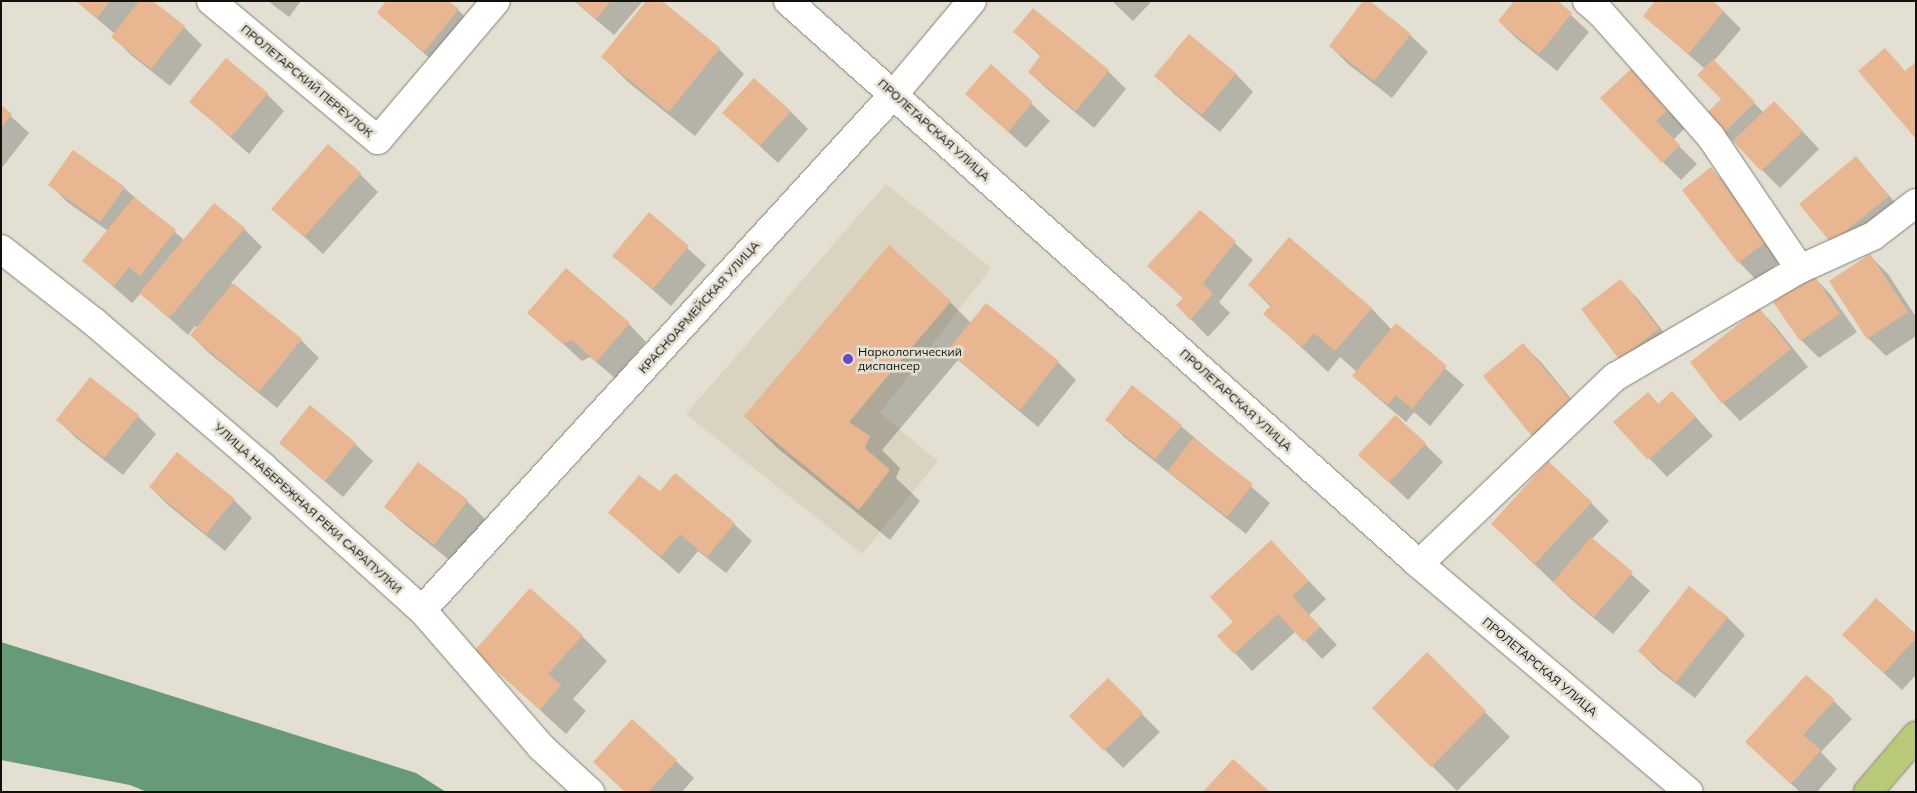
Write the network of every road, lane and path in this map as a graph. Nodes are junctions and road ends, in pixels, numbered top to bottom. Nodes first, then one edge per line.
1 (211, 1) edge
2 (496, 1) edge
3 (788, 1) edge
4 (972, 1) edge
5 (1587, 1) edge
6 (894, 94) junction
7 (1916, 203) edge
8 (1, 249) edge
9 (1800, 269) junction
10 (1419, 564) junction
11 (422, 610) junction
12 (1916, 736) edge
13 (590, 792) edge
14 (1689, 792) edge
15 (1868, 792) edge

1 - 2 street, ПРОЛЕТАРСКИЙ ПЕРЕУЛОК
3 - 6 street, ПРОЛЕТАРСКАЯ УЛИЦА
4 - 6 street, КРАСНОАРМЕЙСКАЯ УЛИЦА
5 - 9 street
6 - 10 street, ПРОЛЕТАРСКАЯ УЛИЦА
6 - 11 street, КРАСНОАРМЕЙСКАЯ УЛИЦА
7 - 9 street
8 - 11 street, УЛИЦА НАБЕРЕЖНАЯ РЕКИ САРАПУЛКИ
9 - 10 street
10 - 14 street, ПРОЛЕТАРСКАЯ УЛИЦА
11 - 13 street, УЛИЦА НАБЕРЕЖНАЯ РЕКИ САРАПУЛКИ
12 - 15 main road

